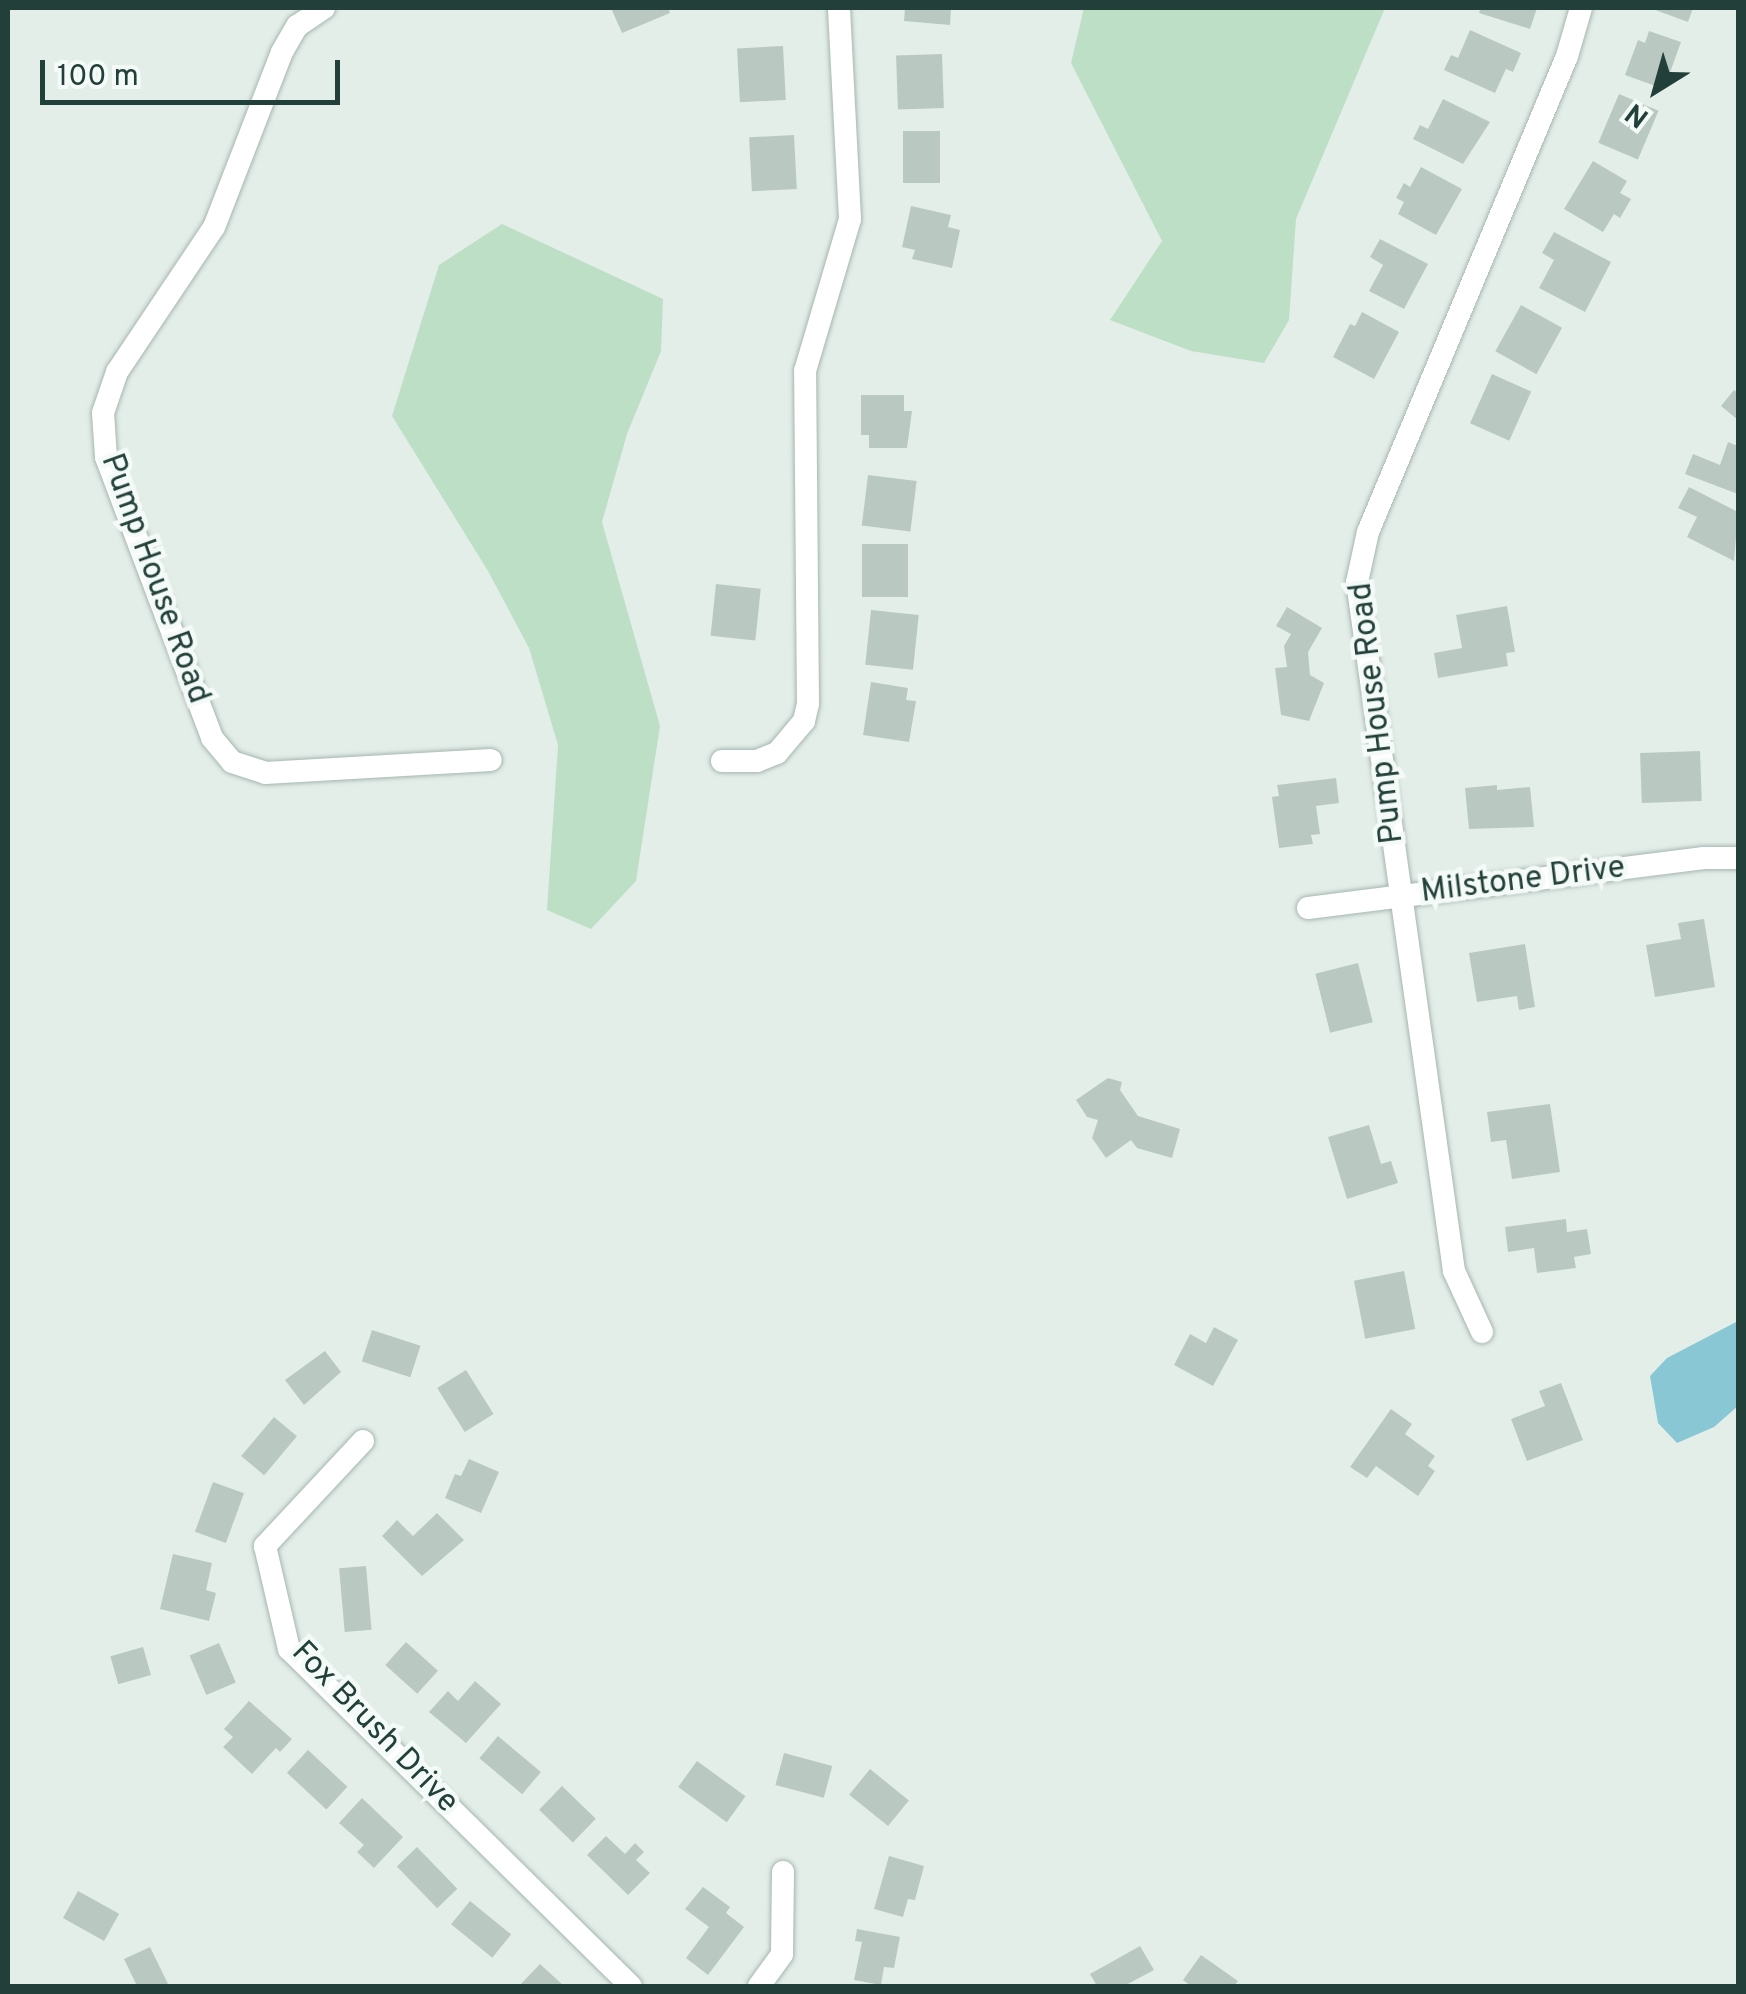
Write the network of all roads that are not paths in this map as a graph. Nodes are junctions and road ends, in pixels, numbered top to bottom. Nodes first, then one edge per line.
1 (324, 8) edge
2 (839, 8) edge
3 (1581, 8) edge
4 (491, 760) dead end
5 (722, 761) dead end
6 (1738, 858) edge
7 (1401, 896) junction
8 (1308, 908) dead end
9 (1482, 1332) dead end
10 (363, 1440) dead end
11 (783, 1872) dead end
12 (631, 1986) edge
13 (760, 1986) edge

1 - 4 street, Pump House Road
2 - 5 street
3 - 7 street, Pump House Road
6 - 7 street, Milstone Drive
7 - 8 street, Milstone Drive
7 - 9 street, Pump House Road
10 - 12 street, Fox Brush Drive
11 - 13 street

